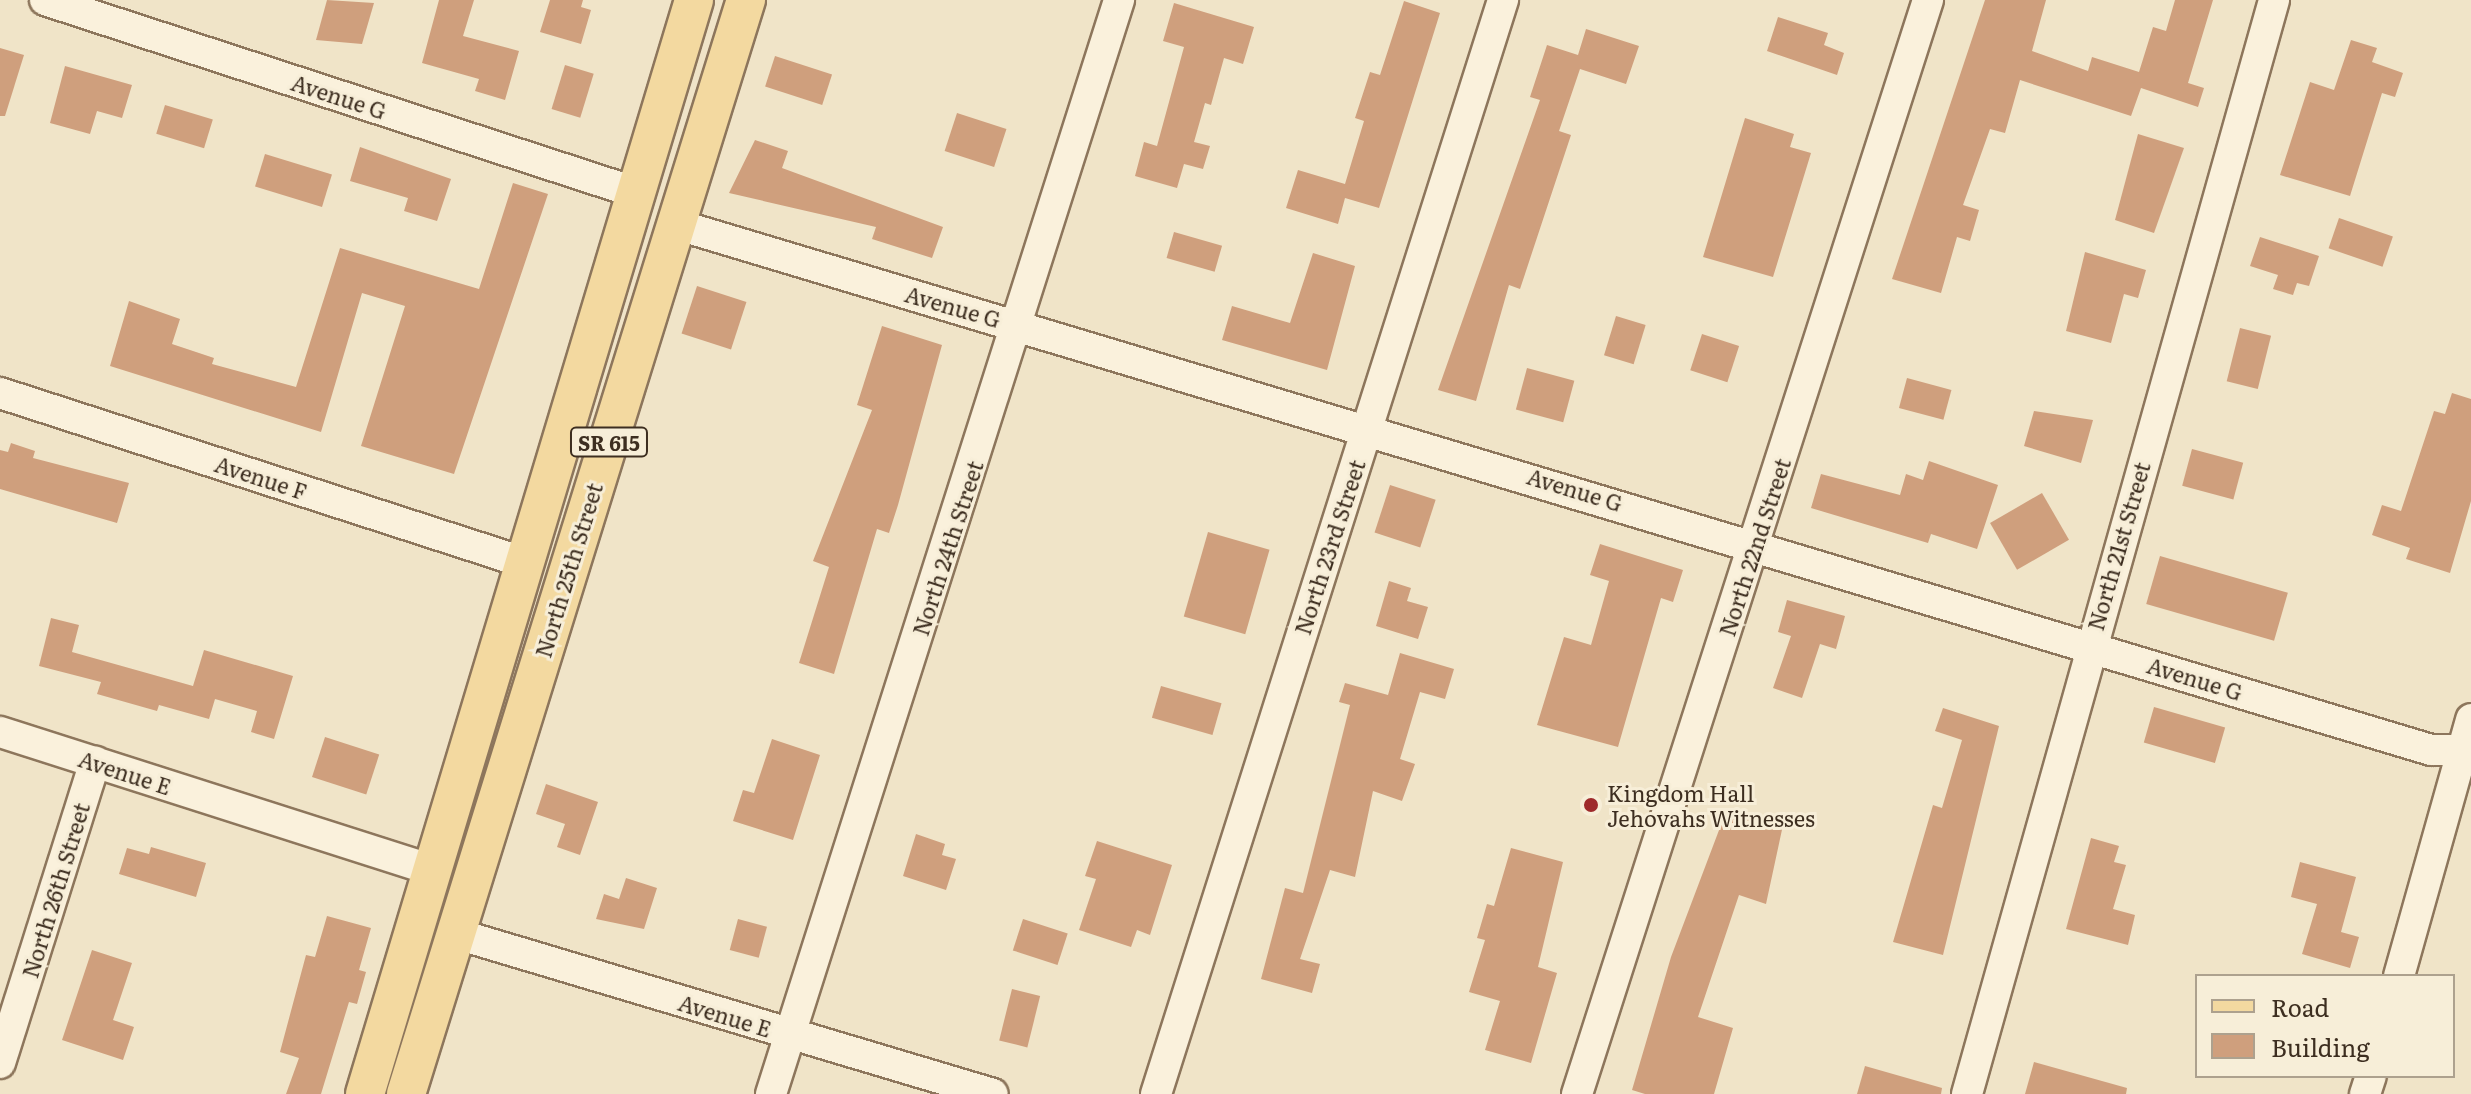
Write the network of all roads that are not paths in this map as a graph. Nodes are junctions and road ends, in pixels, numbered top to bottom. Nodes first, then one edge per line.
1 (45, 0) edge
2 (694, 0) edge
3 (710, 0) edge
4 (746, 0) edge
5 (1119, 0) edge
6 (1503, 0) edge
7 (1928, 0) edge
8 (2274, 0) edge
9 (634, 192) junction
10 (678, 225) junction
11 (1020, 325) junction
12 (0, 393) edge
13 (1367, 426) junction
14 (1756, 543) junction
15 (523, 562) junction
16 (2089, 647) junction
17 (2471, 719) edge
18 (0, 732) edge
19 (2467, 750) edge
20 (95, 762) junction
21 (432, 870) junction
22 (473, 884) junction
23 (457, 934) junction
24 (2400, 974) edge
25 (789, 1035) junction
26 (0, 1063) edge
27 (365, 1094) edge
28 (406, 1094) edge
29 (771, 1094) edge
30 (993, 1094) edge
31 (1156, 1094) edge
32 (1577, 1094) edge
33 (1967, 1094) edge

1 - 9 street, Avenue G
2 - 9 main road, North 25th Street / SR 615
3 - 10 main road
4 - 10 main road, North 25th Street / SR 615
5 - 11 street, North 24th Street
6 - 13 street, North 23rd Street
7 - 14 street, North 22nd Street
8 - 16 street, North 21st Street
9 - 15 main road, North 25th Street / SR 615
10 - 11 street, Avenue G
10 - 22 main road, North 25th Street / SR 615
11 - 13 street, Avenue G
11 - 25 street, North 24th Street
12 - 15 street, Avenue F
13 - 14 street, Avenue G
13 - 31 street, North 23rd Street
14 - 16 street, Avenue G
14 - 32 street, North 22nd Street
15 - 21 main road, North 25th Street / SR 615
15 - 22 main road
16 - 19 street, Avenue G
16 - 33 street, North 21st Street
17 - 19 street
18 - 20 street, Avenue E
19 - 24 street
20 - 21 street, Avenue E
20 - 26 street, North 26th Street
21 - 27 main road, North 25th Street / SR 615
22 - 23 main road, North 25th Street / SR 615
23 - 25 street, Avenue E
23 - 28 main road, North 25th Street / SR 615
25 - 29 street, North 24th Street
25 - 30 street, Avenue E

